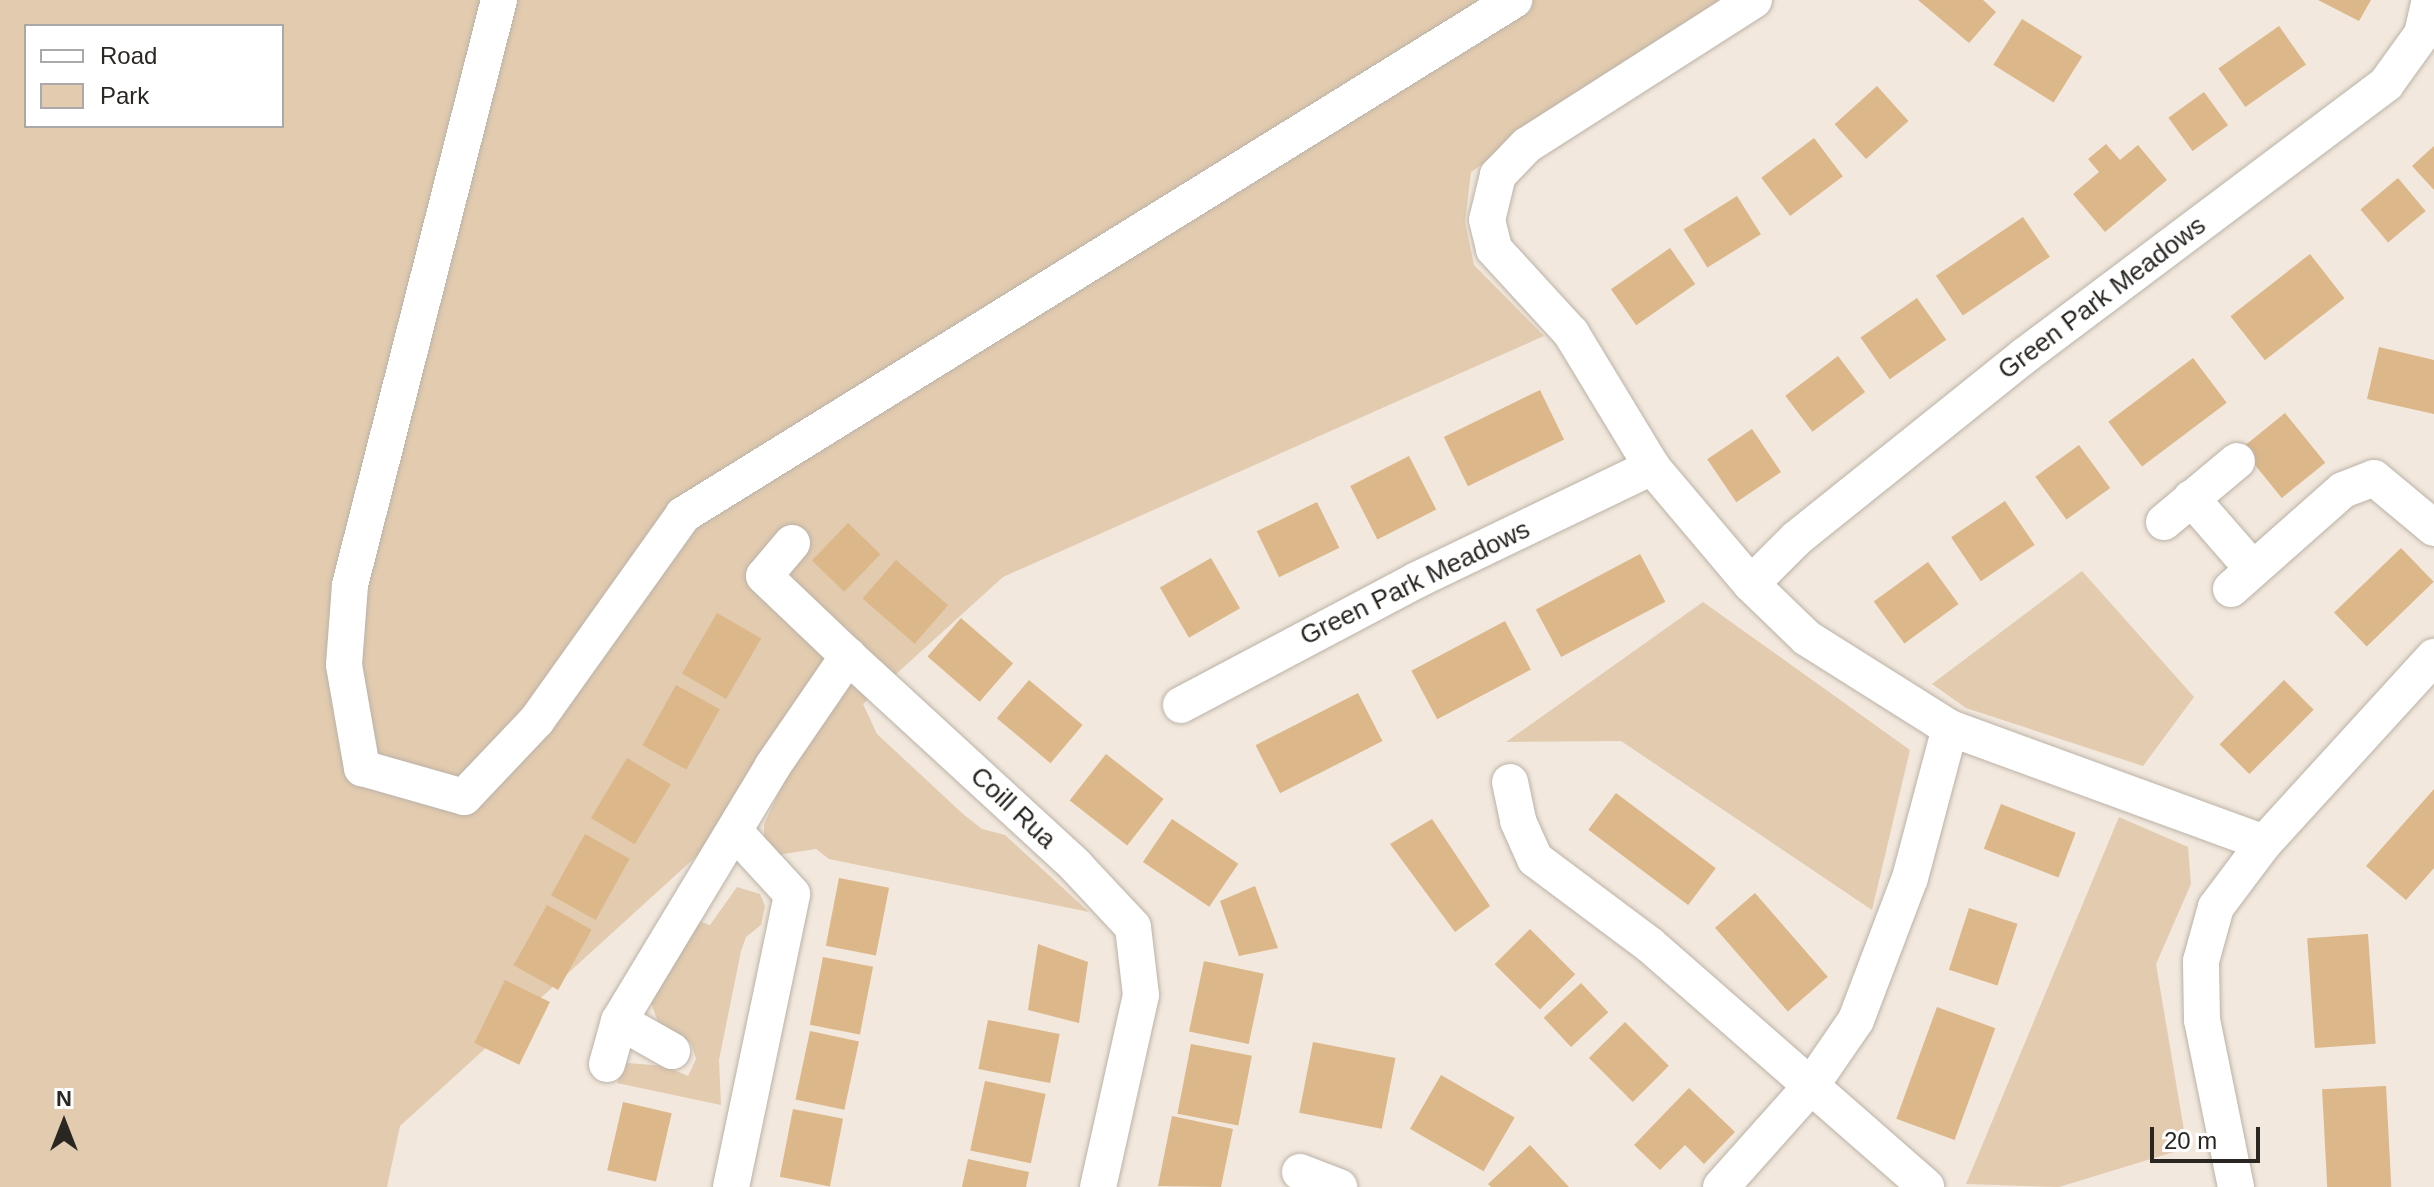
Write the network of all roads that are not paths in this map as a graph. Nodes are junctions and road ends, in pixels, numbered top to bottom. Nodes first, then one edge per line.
1 (499, 0) edge
2 (1514, 0) edge
3 (1754, 0) edge
4 (2430, 0) edge
5 (2237, 461) dead end
6 (1652, 467) junction
7 (2191, 498) junction
8 (2164, 522) dead end
9 (2434, 528) edge
10 (792, 543) dead end
11 (1751, 584) junction
12 (848, 656) junction
13 (2434, 657) edge
14 (1181, 705) dead end
15 (1950, 728) junction
16 (1510, 782) dead end
17 (736, 833) junction
18 (2264, 843) junction
19 (619, 1021) junction
20 (672, 1051) dead end
21 (607, 1064) dead end
22 (1810, 1087) junction
23 (1300, 1172) dead end
24 (731, 1187) edge
25 (1098, 1187) edge
26 (1339, 1187) edge
27 (1721, 1187) edge
28 (1926, 1187) edge
29 (2236, 1187) edge

1 - 2 street
3 - 6 street
4 - 11 street, Green Park Meadows
5 - 7 street
6 - 11 street
6 - 14 street, Green Park Meadows
7 - 8 street
7 - 9 street
10 - 12 street, Coill Rua
11 - 15 street
12 - 17 street
12 - 25 street, Coill Rua
13 - 18 street
15 - 18 street
15 - 22 street
16 - 22 street
17 - 19 street
17 - 24 street
18 - 29 street
19 - 20 street
19 - 21 street
22 - 27 street
22 - 28 street
23 - 26 street

